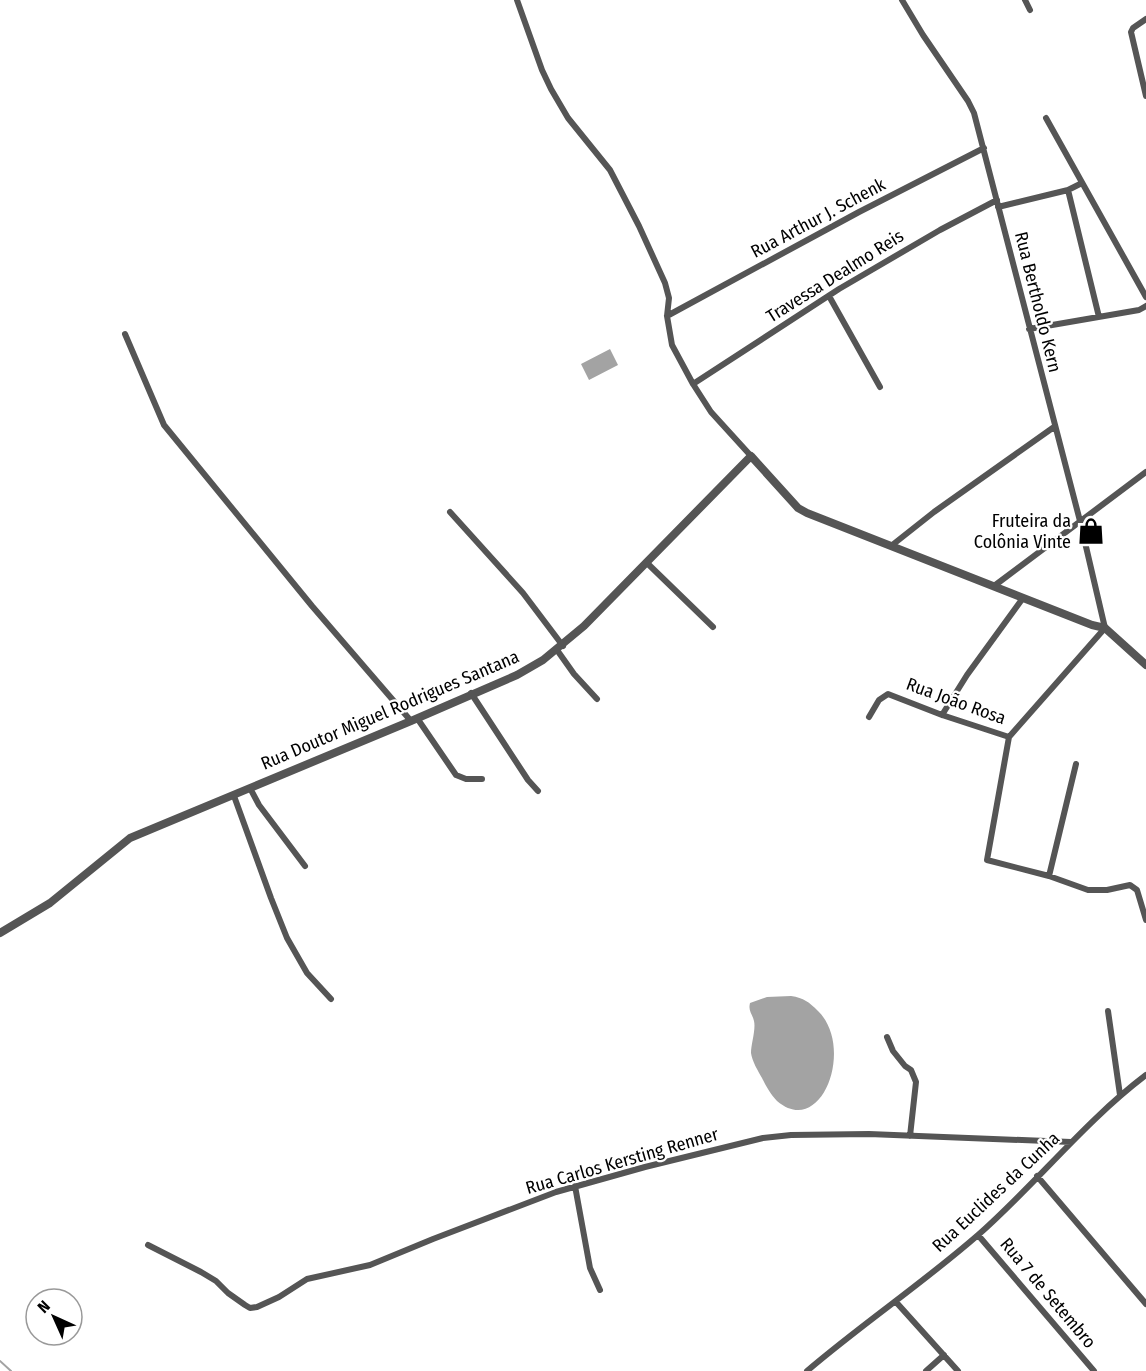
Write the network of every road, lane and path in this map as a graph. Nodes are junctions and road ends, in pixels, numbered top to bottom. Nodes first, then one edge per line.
1 (517, 0) edge
2 (902, 0) edge
3 (1025, 0) edge
4 (1030, 10) dead end
5 (1146, 19) edge
6 (1146, 96) edge
7 (1046, 118) dead end
8 (984, 148) junction
9 (1082, 183) junction
10 (1068, 190) junction
11 (998, 203) junction
12 (829, 296) junction
13 (1146, 297) edge
14 (1146, 306) edge
15 (667, 316) junction
16 (1098, 317) junction
17 (1029, 329) junction
18 (125, 334) dead end
19 (693, 384) junction
20 (880, 387) dead end
21 (1054, 427) junction
22 (751, 456) junction
23 (1146, 472) edge
24 (450, 512) dead end
25 (1080, 521) junction
26 (891, 546) junction
27 (647, 562) junction
28 (994, 586) junction
29 (1023, 598) junction
30 (713, 627) dead end
31 (1105, 628) junction
32 (560, 648) junction
33 (1144, 660) edge
34 (471, 693) junction
35 (597, 699) dead end
36 (942, 715) junction
37 (869, 717) dead end
38 (414, 719) junction
39 (1009, 736) junction
40 (1076, 764) dead end
41 (482, 779) dead end
42 (250, 789) junction
43 (538, 791) dead end
44 (234, 796) junction
45 (305, 866) dead end
46 (1049, 876) junction
47 (1146, 920) edge
48 (0, 933) edge
49 (332, 999) dead end
50 (1108, 1011) dead end
51 (887, 1037) dead end
52 (1146, 1075) edge
53 (1120, 1095) junction
54 (910, 1136) junction
55 (1071, 1142) junction
56 (1037, 1176) junction
57 (575, 1186) junction
58 (978, 1235) junction
59 (148, 1245) dead end
60 (600, 1290) dead end
61 (896, 1302) junction
62 (1146, 1304) edge
63 (944, 1355) junction
64 (807, 1371) edge
65 (926, 1371) edge
66 (958, 1371) edge
67 (1094, 1371) edge

1 - 15 street
2 - 8 street, Rua Bertholdo Kern
3 - 4 street
5 - 6 street
7 - 9 street
8 - 11 street, Rua Bertholdo Kern
8 - 15 street, Rua Arthur J. Schenk
9 - 10 street, Travessa Dealmo Reis
9 - 13 street
10 - 11 street, Travessa Dealmo Reis
10 - 16 street
11 - 12 street, Travessa Dealmo Reis
11 - 17 street, Rua Bertholdo Kern
12 - 19 street, Travessa Dealmo Reis
12 - 20 street
14 - 16 street
15 - 19 street
16 - 17 street
17 - 21 street, Rua Bertholdo Kern
18 - 38 street
19 - 22 street
21 - 25 street, Rua Bertholdo Kern
21 - 26 street
22 - 26 street
22 - 27 street, Rua Doutor Miguel Rodrigues Santana
23 - 25 street
24 - 32 street
25 - 28 street
25 - 31 street, Rua Bertholdo Kern
26 - 28 street
27 - 30 street
27 - 32 street, Rua Doutor Miguel Rodrigues Santana
28 - 29 street
29 - 31 street
29 - 36 street
31 - 33 street
31 - 39 street
32 - 34 street, Rua Doutor Miguel Rodrigues Santana
32 - 35 street
34 - 38 street, Rua Doutor Miguel Rodrigues Santana
34 - 43 street
36 - 37 street, Rua João Rosa
36 - 39 street, Rua João Rosa
38 - 41 street
38 - 42 street, Rua Doutor Miguel Rodrigues Santana
39 - 46 street
40 - 46 street
42 - 44 street, Rua Doutor Miguel Rodrigues Santana
42 - 45 street
44 - 48 street, Rua Doutor Miguel Rodrigues Santana
44 - 49 street
46 - 47 street
50 - 53 street
51 - 54 street
52 - 53 street, Rua Euclides da Cunha
53 - 55 street, Rua Euclides da Cunha
54 - 55 street, Rua Carlos Kersting Renner
54 - 57 street, Rua Carlos Kersting Renner
55 - 56 street, Rua Euclides da Cunha
56 - 58 street, Rua Euclides da Cunha
56 - 62 street
57 - 59 street, Rua Carlos Kersting Renner
57 - 60 street
58 - 61 street, Rua Euclides da Cunha
58 - 67 street, Rua 7 de Setembro
61 - 63 street
61 - 64 street, Rua Euclides da Cunha
63 - 65 street
63 - 66 street

